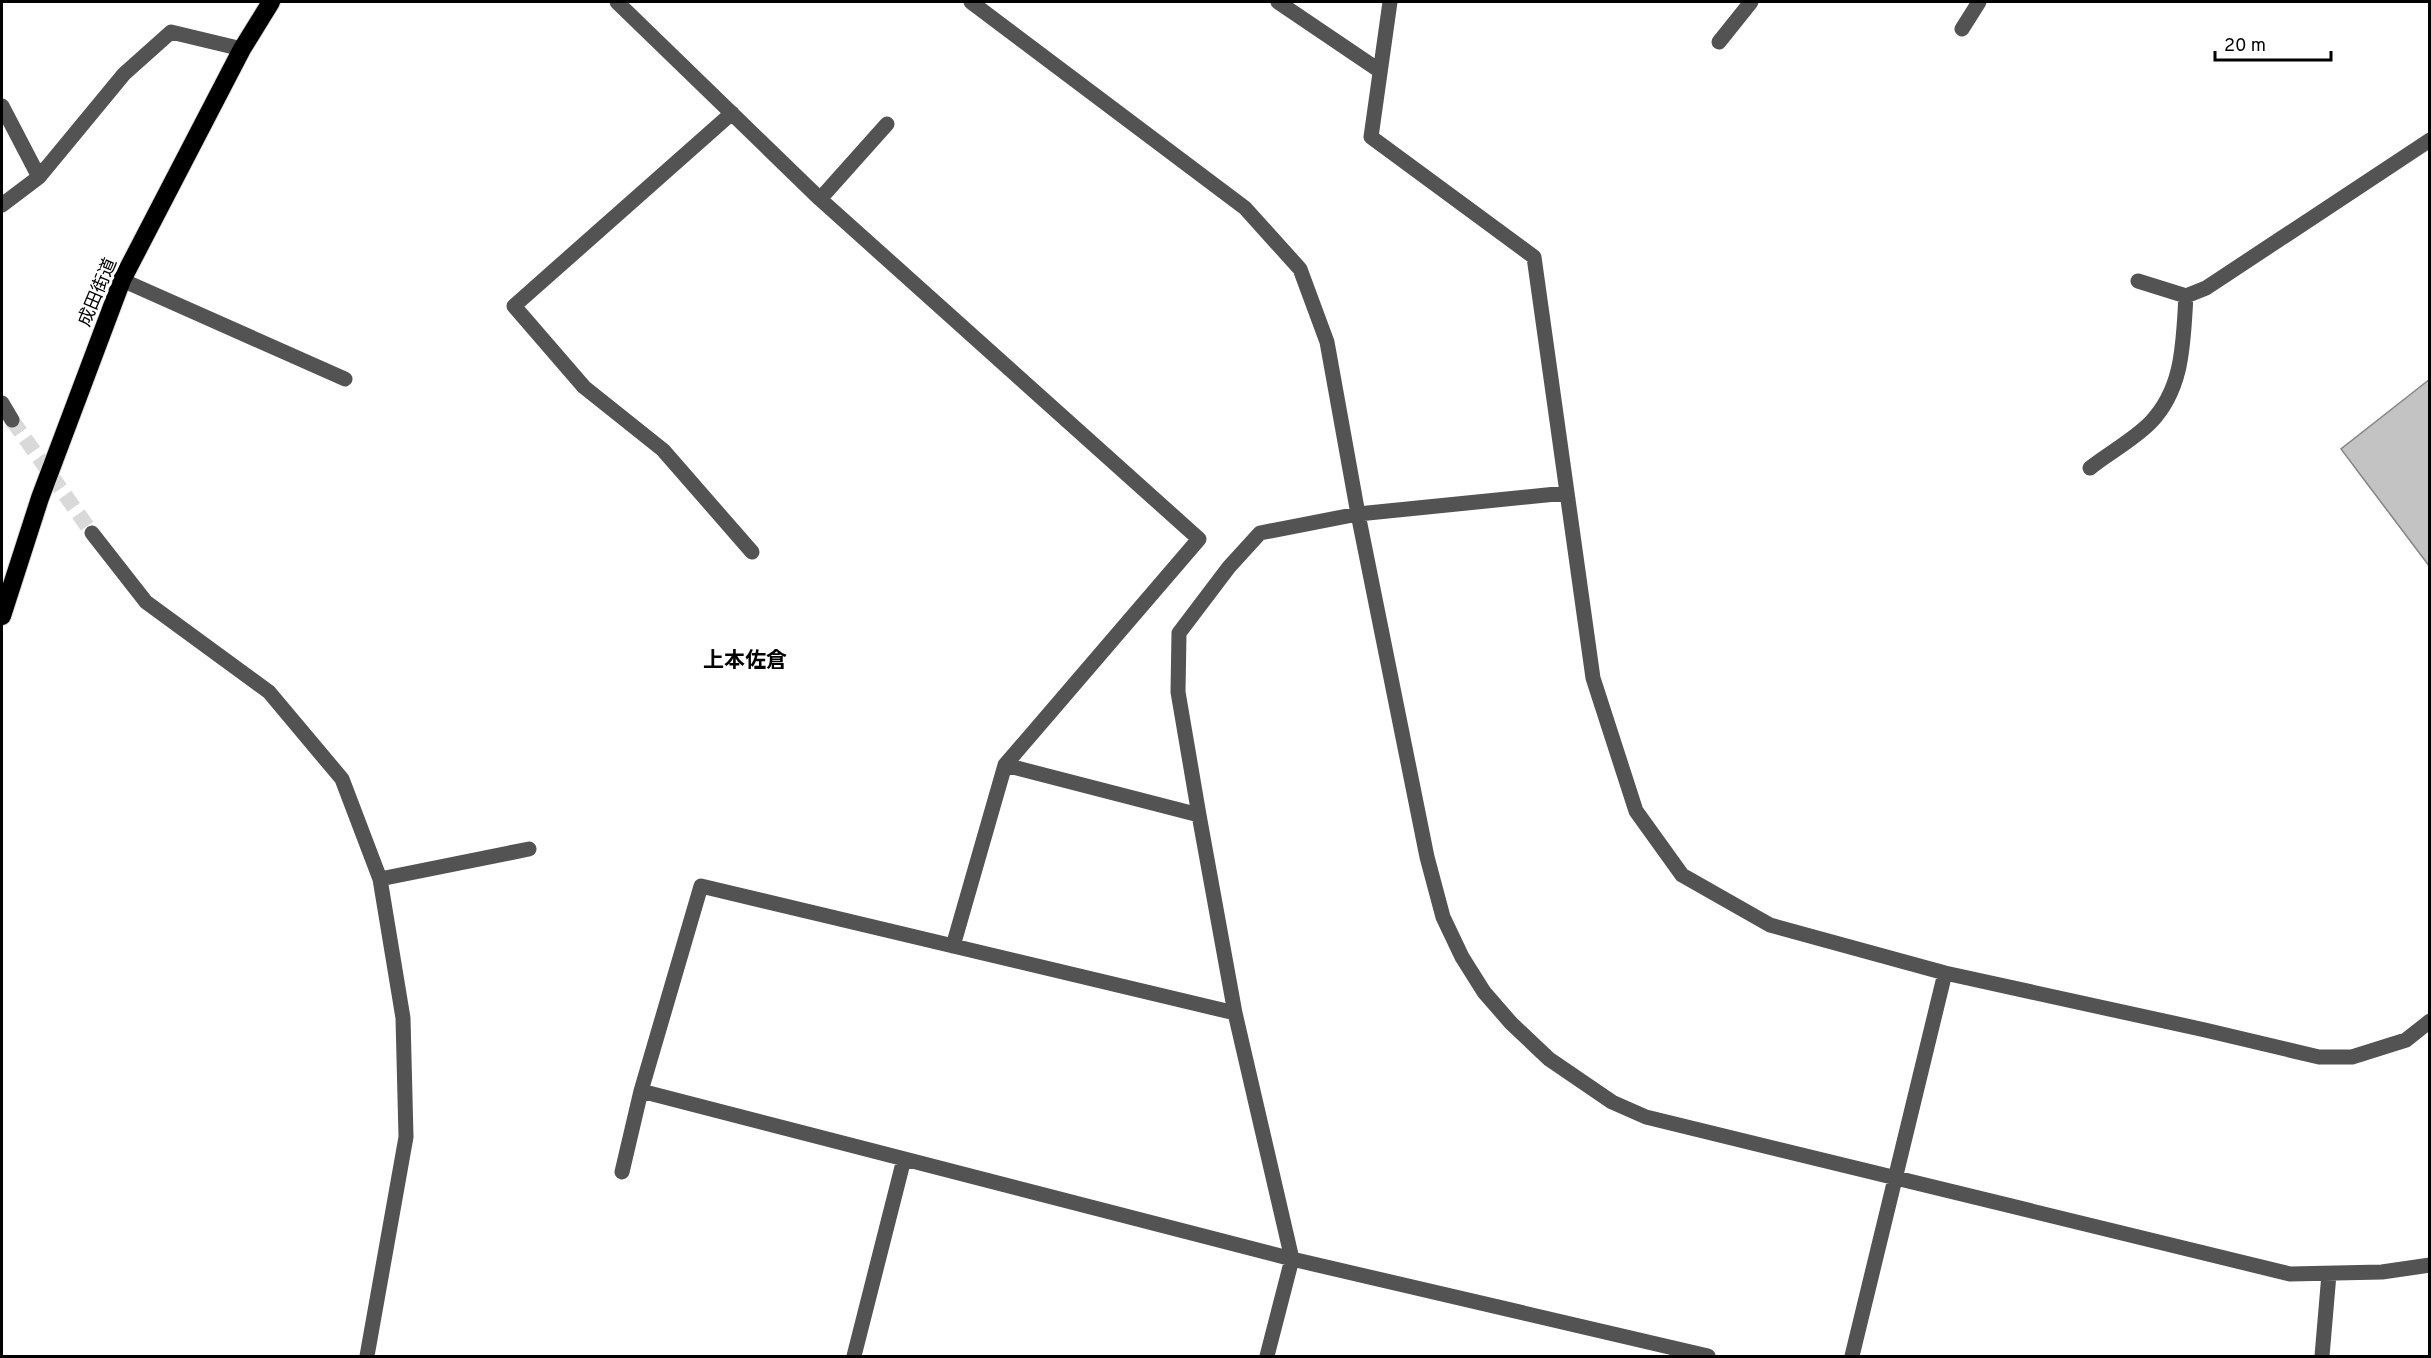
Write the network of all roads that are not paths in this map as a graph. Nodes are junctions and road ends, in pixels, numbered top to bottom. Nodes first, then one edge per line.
1 (271, 2) edge
2 (617, 2) edge
3 (971, 2) edge
4 (1278, 2) edge
5 (1390, 2) edge
6 (1751, 2) edge
7 (1979, 2) edge
8 (1962, 29) dead end
9 (1719, 42) dead end
10 (242, 49) junction
11 (1380, 71) junction
12 (2, 106) edge
13 (732, 113) junction
14 (888, 124) dead end
15 (2430, 140) edge
16 (39, 177) junction
17 (820, 199) junction
18 (2, 205) edge
19 (122, 280) junction
20 (2138, 281) dead end
21 (2186, 296) junction
22 (345, 380) dead end
23 (2, 403) edge
24 (12, 420) tunnel mouth
25 (2090, 468) dead end
26 (1566, 493) junction
27 (1358, 514) junction
28 (92, 533) tunnel mouth
29 (752, 552) dead end
30 (2, 616) edge
31 (1005, 765) junction
32 (1199, 815) junction
33 (529, 849) dead end
34 (380, 879) junction
35 (953, 946) junction
36 (1945, 973) junction
37 (1235, 1013) junction
38 (2430, 1021) edge
39 (641, 1091) junction
40 (904, 1159) junction
41 (622, 1172) dead end
42 (1896, 1178) junction
43 (1292, 1259) junction
44 (2430, 1265) edge
45 (2329, 1274) junction
46 (367, 1356) edge
47 (854, 1356) edge
48 (1267, 1356) edge
49 (1708, 1356) edge
50 (1852, 1356) edge
51 (2322, 1356) edge

1 - 10 highway, 成田街道
2 - 13 street
3 - 27 street
4 - 11 street
5 - 11 street
6 - 9 street
7 - 8 street
10 - 16 street
10 - 19 highway, 成田街道
11 - 26 street
12 - 16 street
13 - 17 street
13 - 29 street
14 - 17 street
15 - 21 street
16 - 18 street
17 - 31 street
19 - 22 street
19 - 30 highway, 成田街道
20 - 21 street
21 - 25 street
23 - 24 street
26 - 27 street
26 - 36 street
27 - 32 street
27 - 42 street
28 - 34 street
31 - 32 street
31 - 35 street
32 - 37 street
33 - 34 street
34 - 46 street
35 - 37 street
35 - 39 street
36 - 38 street
36 - 42 street
37 - 43 street
39 - 40 street
39 - 41 street
40 - 43 street
40 - 47 street
42 - 45 street
42 - 50 street
43 - 48 street
43 - 49 street
44 - 45 street
45 - 51 street

